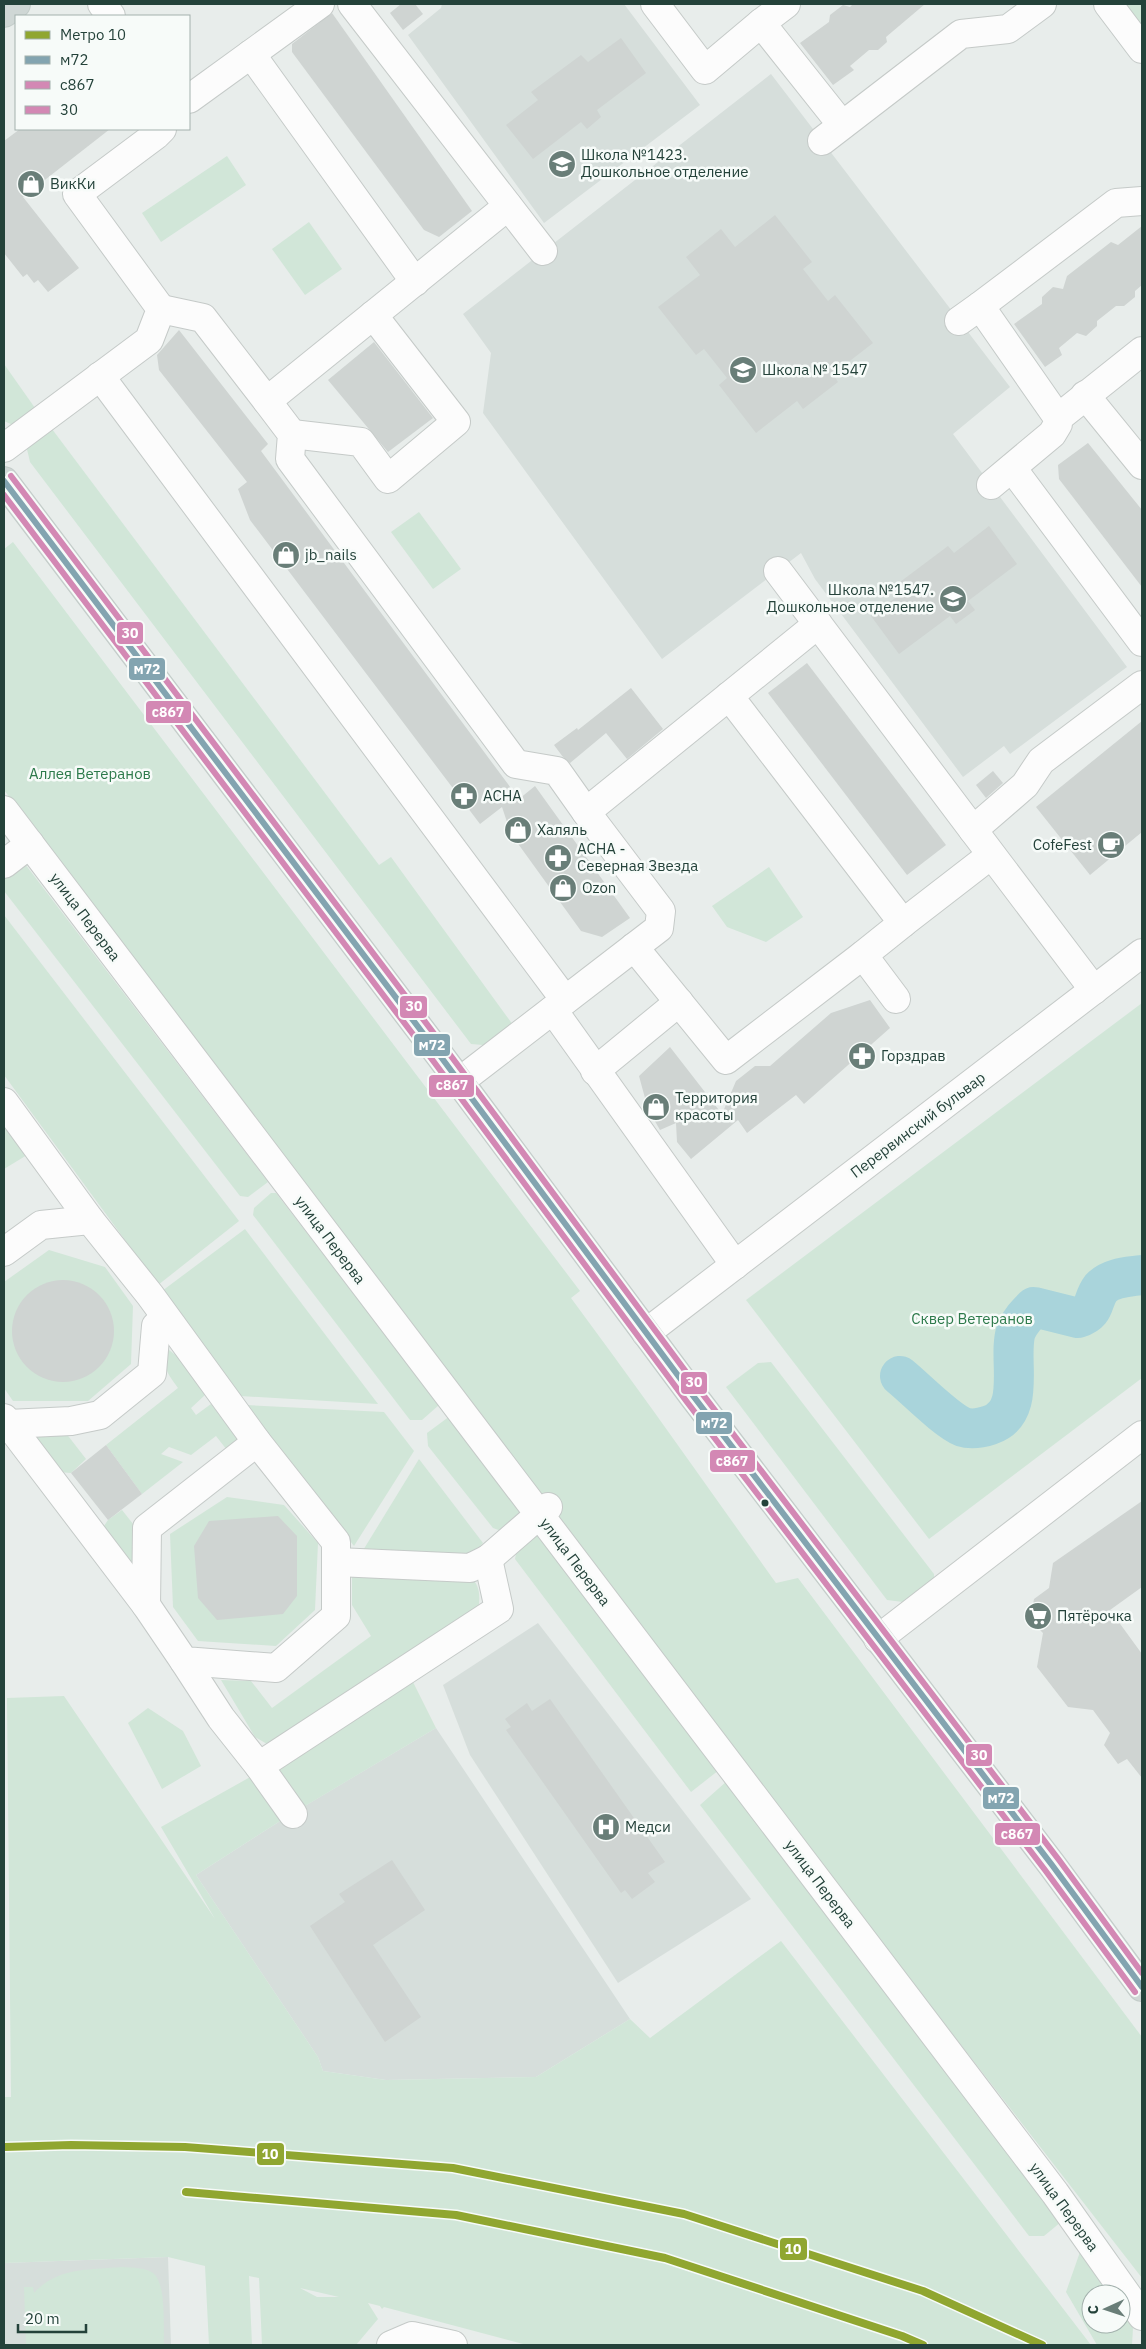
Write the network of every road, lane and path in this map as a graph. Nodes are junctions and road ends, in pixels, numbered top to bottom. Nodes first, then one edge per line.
1 (16, 4) edge
2 (102, 4) edge
3 (320, 4) edge
4 (655, 4) edge
5 (786, 4) edge
6 (1042, 4) edge
7 (1108, 4) edge
8 (364, 8) edge
9 (4, 13) edge
10 (110, 15) edge
11 (761, 23) junction
12 (1142, 50) edge
13 (251, 54) junction
14 (190, 98) edge
15 (161, 130) edge
16 (1142, 201) edge
17 (508, 206) junction
18 (543, 251) dead end
19 (415, 282) junction
20 (161, 309) junction
21 (373, 315) junction
22 (1142, 351) edge
23 (100, 376) junction
24 (1085, 395) junction
25 (267, 401) junction
26 (1058, 418) junction
27 (292, 434) junction
28 (4, 448) edge
29 (1142, 465) edge
30 (1012, 468) junction
31 (4, 481) edge
32 (991, 486) dead end
33 (778, 571) dead end
34 (818, 624) junction
35 (1142, 642) edge
36 (1142, 684) edge
37 (729, 696) junction
38 (4, 810) edge
39 (586, 812) junction
40 (972, 830) junction
41 (30, 844) junction
42 (991, 855) junction
43 (4, 864) edge
44 (903, 923) junction
45 (634, 947) junction
46 (1142, 953) edge
47 (863, 955) junction
48 (1094, 990) junction
49 (896, 999) dead end
50 (679, 1002) junction
51 (559, 1005) junction
52 (595, 1071) junction
53 (459, 1082) junction
54 (4, 1102) edge
55 (90, 1220) junction
56 (4, 1252) edge
57 (735, 1265) junction
58 (165, 1318) junction
59 (646, 1333) junction
60 (6, 1421) edge
61 (1141, 1438) edge
62 (257, 1442) junction
63 (544, 1511) junction
64 (488, 1560) junction
65 (337, 1562) junction
66 (146, 1605) junction
67 (878, 1640) junction
68 (184, 1661) junction
69 (258, 1766) junction
70 (293, 1814) dead end
71 (1142, 1987) edge
72 (1142, 2316) edge
73 (391, 2345) edge
74 (453, 2345) edge

1 - 9 main road
2 - 10 street
3 - 13 street
4 - 11 street
5 - 11 street
6 - 11 street
7 - 12 street
8 - 17 street
13 - 14 street
13 - 19 street
15 - 20 street
16 - 26 street
17 - 18 street
17 - 19 street
19 - 21 street
20 - 23 street
20 - 25 street
21 - 25 street
21 - 27 street
22 - 24 street
23 - 28 street
23 - 51 street
24 - 26 street
24 - 29 street
25 - 27 street
26 - 30 street
27 - 39 street
30 - 32 street
30 - 35 street
31 - 53 main road
33 - 34 street
34 - 37 street
34 - 40 street
36 - 40 street
37 - 39 street
37 - 44 street
38 - 41 street, улица Перерва
39 - 45 street
40 - 42 street
41 - 43 street
41 - 63 street, улица Перерва
42 - 44 street
42 - 48 street
44 - 47 street
45 - 50 street
45 - 51 street
46 - 48 street, Перервинский бульвар
47 - 49 street
47 - 50 street
48 - 57 street, Перервинский бульвар
50 - 52 street
51 - 52 street
51 - 53 street
52 - 57 street
53 - 59 main road
54 - 55 street
55 - 56 street
55 - 58 street
57 - 59 street, Перервинский бульвар
58 - 60 street
58 - 62 street
59 - 67 main road
60 - 66 street
61 - 67 street
62 - 65 street
62 - 66 street
63 - 64 street
63 - 72 street, улица Перерва
64 - 65 street
64 - 69 street
65 - 68 street
66 - 68 street
67 - 71 main road
68 - 69 street
69 - 70 street
73 - 74 street

